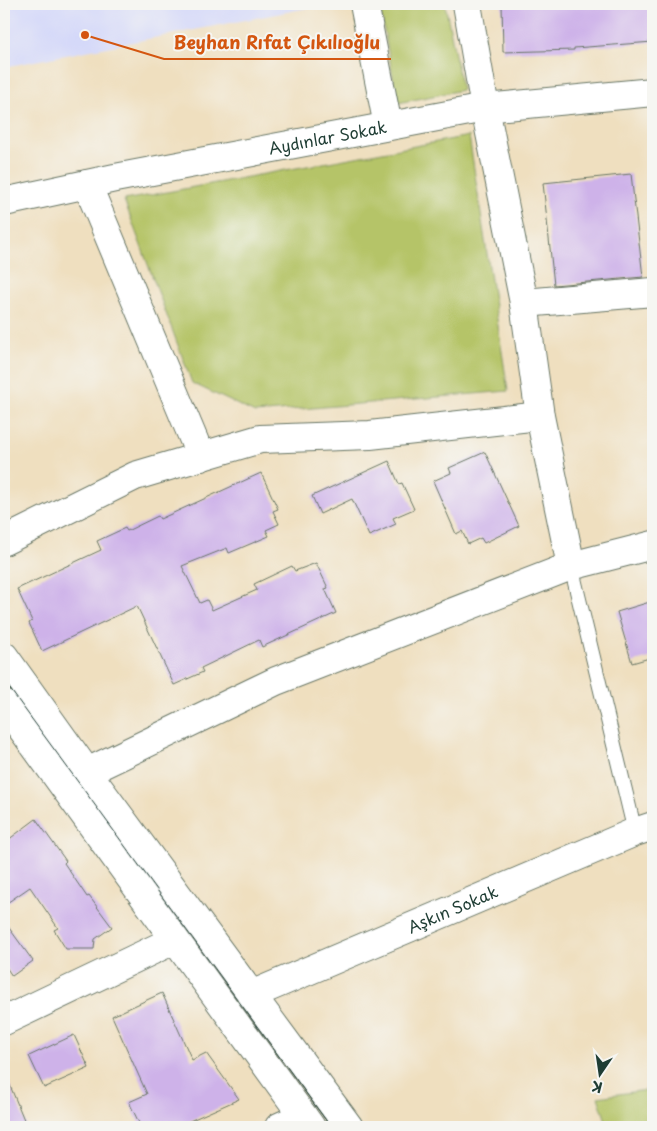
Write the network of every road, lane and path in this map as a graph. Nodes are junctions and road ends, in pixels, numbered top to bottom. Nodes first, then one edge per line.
1 (364, 4) edge
2 (467, 4) edge
3 (653, 92) edge
4 (485, 108) junction
5 (388, 126) junction
6 (87, 184) junction
7 (4, 202) edge
8 (653, 292) edge
9 (524, 304) junction
10 (540, 416) junction
11 (201, 457) junction
12 (4, 541) edge
13 (653, 545) edge
14 (571, 566) junction
15 (4, 656) edge
16 (4, 704) edge
17 (87, 772) junction
18 (644, 829) edge
19 (174, 940) junction
20 (251, 995) junction
21 (4, 1021) edge
22 (298, 1124) edge
23 (349, 1127) edge

1 - 5 street
2 - 4 street
3 - 4 street, Aydınlar Sokak
4 - 5 street, Aydınlar Sokak
4 - 9 street
5 - 6 street, Aydınlar Sokak
6 - 7 street, Aydınlar Sokak
6 - 11 street
8 - 9 street
9 - 10 street
10 - 11 street
10 - 14 street
11 - 12 street
13 - 14 street
14 - 17 street
14 - 18 lane
15 - 17 street
16 - 19 street
17 - 20 street
18 - 20 street, Aşkın Sokak
19 - 21 street
19 - 22 street
20 - 23 street

